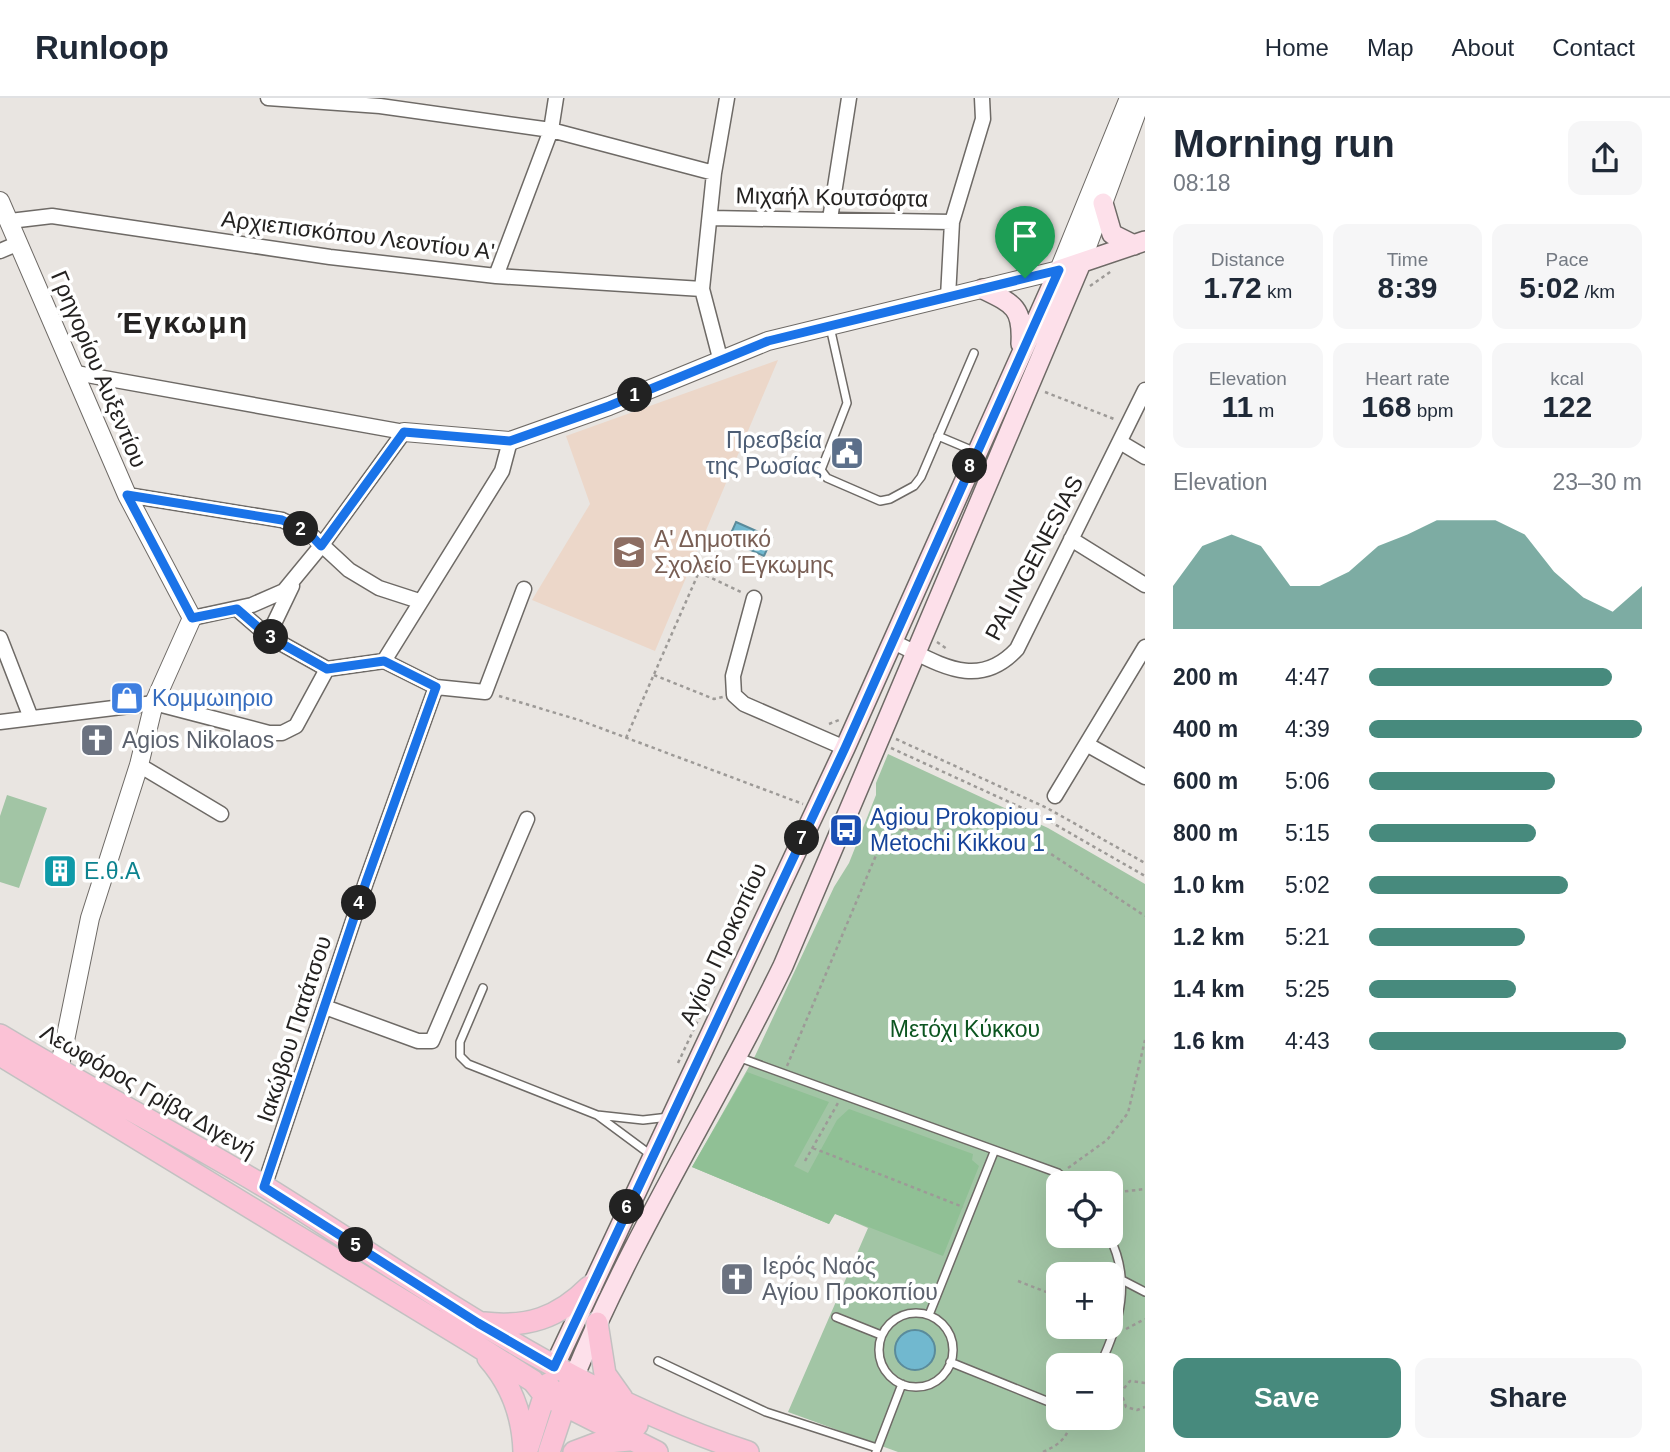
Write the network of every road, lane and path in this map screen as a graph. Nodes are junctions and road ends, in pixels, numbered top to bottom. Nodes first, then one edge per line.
1 (268, 98) edge
2 (556, 98) edge
3 (727, 98) edge
4 (849, 98) edge
5 (982, 98) edge
6 (1129, 98) edge
7 (1142, 98) edge
8 (551, 130) junction
9 (714, 173) junction
10 (0, 201) edge
11 (1103, 203) junction
12 (710, 218) junction
13 (830, 219) junction
14 (10, 221) junction
15 (953, 222) junction
16 (19, 243) junction
17 (1055, 244) dead end
18 (1140, 244) edge
19 (0, 251) edge
20 (1032, 261) dead end
21 (1081, 263) junction
22 (1059, 270) junction
23 (1114, 270) dead end
24 (496, 276) junction
25 (702, 289) junction
26 (983, 289) junction
27 (1084, 293) dead end
28 (948, 297) junction
29 (830, 326) junction
30 (1020, 352) junction
31 (974, 353) dead end
32 (720, 358) junction
33 (76, 373) junction
34 (1029, 386) junction
35 (1145, 390) edge
36 (1128, 425) junction
37 (404, 432) junction
38 (938, 436) junction
39 (510, 441) junction
40 (1119, 442) junction
41 (976, 452) junction
42 (1145, 457) edge
43 (127, 495) junction
44 (1071, 539) junction
45 (321, 546) junction
46 (295, 580) junction
47 (1145, 585) edge
48 (524, 589) dead end
49 (754, 598) joint
50 (419, 601) junction
51 (237, 609) junction
52 (192, 618) junction
53 (268, 636) junction
54 (0, 638) edge
55 (891, 642) junction
56 (1145, 648) edge
57 (914, 652) junction
58 (384, 661) junction
59 (327, 669) junction
60 (654, 675) junction
61 (436, 687) junction
62 (485, 692) junction
63 (734, 695) junction
64 (154, 703) junction
65 (31, 718) junction
66 (0, 722) edge
67 (889, 737) dead end
68 (626, 738) junction
69 (886, 745) dead end
70 (1088, 745) junction
71 (845, 748) junction
72 (139, 765) junction
73 (1145, 777) edge
74 (1051, 802) junction
75 (806, 805) dead end
76 (222, 814) dead end
77 (1042, 817) junction
78 (527, 819) dead end
79 (1145, 863) edge
80 (1145, 876) edge
81 (1145, 916) edge
82 (483, 988) dead end
83 (325, 1007) junction
84 (0, 1035) edge
85 (1145, 1040) edge
86 (0, 1055) edge
87 (738, 1057) junction
88 (59, 1070) junction
89 (783, 1075) junction
90 (842, 1097) junction
91 (597, 1115) junction
92 (670, 1117) junction
93 (813, 1148) junction
94 (995, 1152) junction
95 (651, 1155) junction
96 (806, 1161) dead end
97 (1052, 1171) edge
98 (1062, 1171) edge
99 (264, 1187) junction
100 (1145, 1189) edge
101 (1123, 1192) edge
102 (971, 1210) junction
103 (1018, 1281) dead end
104 (1123, 1281) edge
105 (589, 1287) junction
106 (1046, 1292) edge
107 (1145, 1292) edge
108 (929, 1315) junction
109 (836, 1317) dead end
110 (1145, 1319) edge
111 (597, 1323) junction
112 (1123, 1330) edge
113 (475, 1332) junction
114 (881, 1335) junction
115 (658, 1362) dead end
116 (950, 1362) junction
117 (545, 1381) junction
118 (1145, 1383) edge
119 (902, 1384) junction
120 (1123, 1387) edge
121 (569, 1392) junction
122 (1046, 1401) edge
123 (1123, 1402) edge
124 (628, 1405) junction
125 (1145, 1407) edge
126 (1069, 1430) edge
127 (629, 1440) junction
128 (877, 1450) edge
129 (525, 1452) edge
130 (549, 1452) edge
131 (574, 1452) edge
132 (657, 1452) edge
133 (704, 1452) edge
134 (748, 1452) edge
135 (1043, 1452) edge

1 - 8 street
2 - 8 street
3 - 9 street
4 - 13 street
5 - 15 street
6 - 22 street
7 - 11 street
8 - 9 street
8 - 24 street
9 - 12 street
10 - 14 street, Γρηγορίου Αυξεντίου
11 - 18 main road
11 - 21 street
12 - 13 street, Μιχαήλ Κουτσόφτα
12 - 25 street
13 - 15 street, Μιχαήλ Κουτσόφτα
14 - 16 street, Γρηγορίου Αυξεντίου
14 - 24 street, Αρχιεπισκόπου Λεοντίου Α'
15 - 28 street
16 - 19 street
16 - 33 street, Γρηγορίου Αυξεντίου
17 - 20 path
18 - 21 main road
21 - 22 main road
21 - 34 main road
22 - 26 street
22 - 30 main road, Αγίου Προκοπίου
23 - 27 path
24 - 25 street, Αρχιεπισκόπου Λεοντίου Α'
25 - 32 street
26 - 28 street
26 - 30 main road
28 - 29 street
29 - 32 street
29 - 38 lane
30 - 41 main road, Αγίου Προκοπίου
31 - 38 lane
32 - 39 street
33 - 37 street
33 - 43 street, Γρηγορίου Αυξεντίου
34 - 36 path
34 - 57 main road
35 - 36 street, PALINGENESIAS
36 - 40 street, PALINGENESIAS
37 - 39 street
37 - 45 street
38 - 41 lane
39 - 50 street
40 - 42 street
40 - 44 street, PALINGENESIAS
41 - 55 main road, Αγίου Προκοπίου
43 - 45 street
43 - 52 street, Γρηγορίου Αυξεντίου
44 - 47 street
44 - 57 street, PALINGENESIAS
45 - 46 street
45 - 50 street
46 - 51 street
46 - 53 street
48 - 62 street
49 - 60 path
49 - 63 street
50 - 58 street
51 - 52 street
51 - 53 street
52 - 64 street
53 - 59 street
54 - 65 street
55 - 57 street, PALINGENESIAS
55 - 71 main road, Αγίου Προκοπίου
56 - 70 street
57 - 87 main road
58 - 59 street
58 - 61 street
59 - 64 street
60 - 63 path
60 - 68 path
61 - 62 street
61 - 83 street, Ιακώβου Πατάτσου
62 - 68 path
63 - 71 street
64 - 65 street
64 - 72 street
65 - 66 street
67 - 74 path
68 - 75 path
69 - 77 path
70 - 73 street
70 - 74 street
71 - 92 main road, Αγίου Προκοπίου
72 - 76 street
72 - 88 street
74 - 77 path
74 - 79 path
77 - 80 path
78 - 83 street
81 - 89 path
82 - 91 lane
83 - 99 street, Ιακώβου Πατάτσου
84 - 88 main road, Λεωφόρος Γρίβα Διγενή
85 - 98 path
86 - 113 main road, Λεωφόρος Γρίβα Διγενή
87 - 89 lane
87 - 111 main road
88 - 99 main road, Λεωφόρος Γρίβα Διγενή
89 - 90 lane
90 - 93 path
90 - 94 lane
91 - 92 lane
91 - 95 lane
92 - 95 main road, Αγίου Προκοπίου
93 - 96 path
93 - 102 path
94 - 97 lane
94 - 102 lane
95 - 105 main road, Αγίου Προκοπίου
99 - 113 main road, Λεωφόρος Γρίβα Διγενή
100 - 101 path
102 - 108 lane
103 - 106 path
104 - 107 lane
105 - 113 main road
105 - 117 main road, Αγίου Προκοπίου
108 - 114 lane
108 - 116 lane
109 - 114 lane
110 - 112 path
111 - 121 main road
111 - 124 main road
113 - 117 main road, Λεωφόρος Γρίβα Διγενή
113 - 129 main road
114 - 119 lane
115 - 128 lane
116 - 119 lane
116 - 122 lane
117 - 121 main road, Λεωφόρος Γρίβα Διγενή
117 - 129 main road, Αγίου Προκοπίου
118 - 120 path
119 - 128 lane
121 - 124 main road, Λεωφόρος Γρίβα Διγενή
121 - 127 main road, Λεωφόρος Γρίβα Διγενή
121 - 130 main road
121 - 133 main road, Λεωφόρος Γρίβα Διγενή
123 - 125 path
124 - 134 main road, Λεωφόρος Γρίβα Διγενή
126 - 135 path
127 - 131 main road
127 - 132 main road, Λεωφόρος Γρίβα Διγενή

